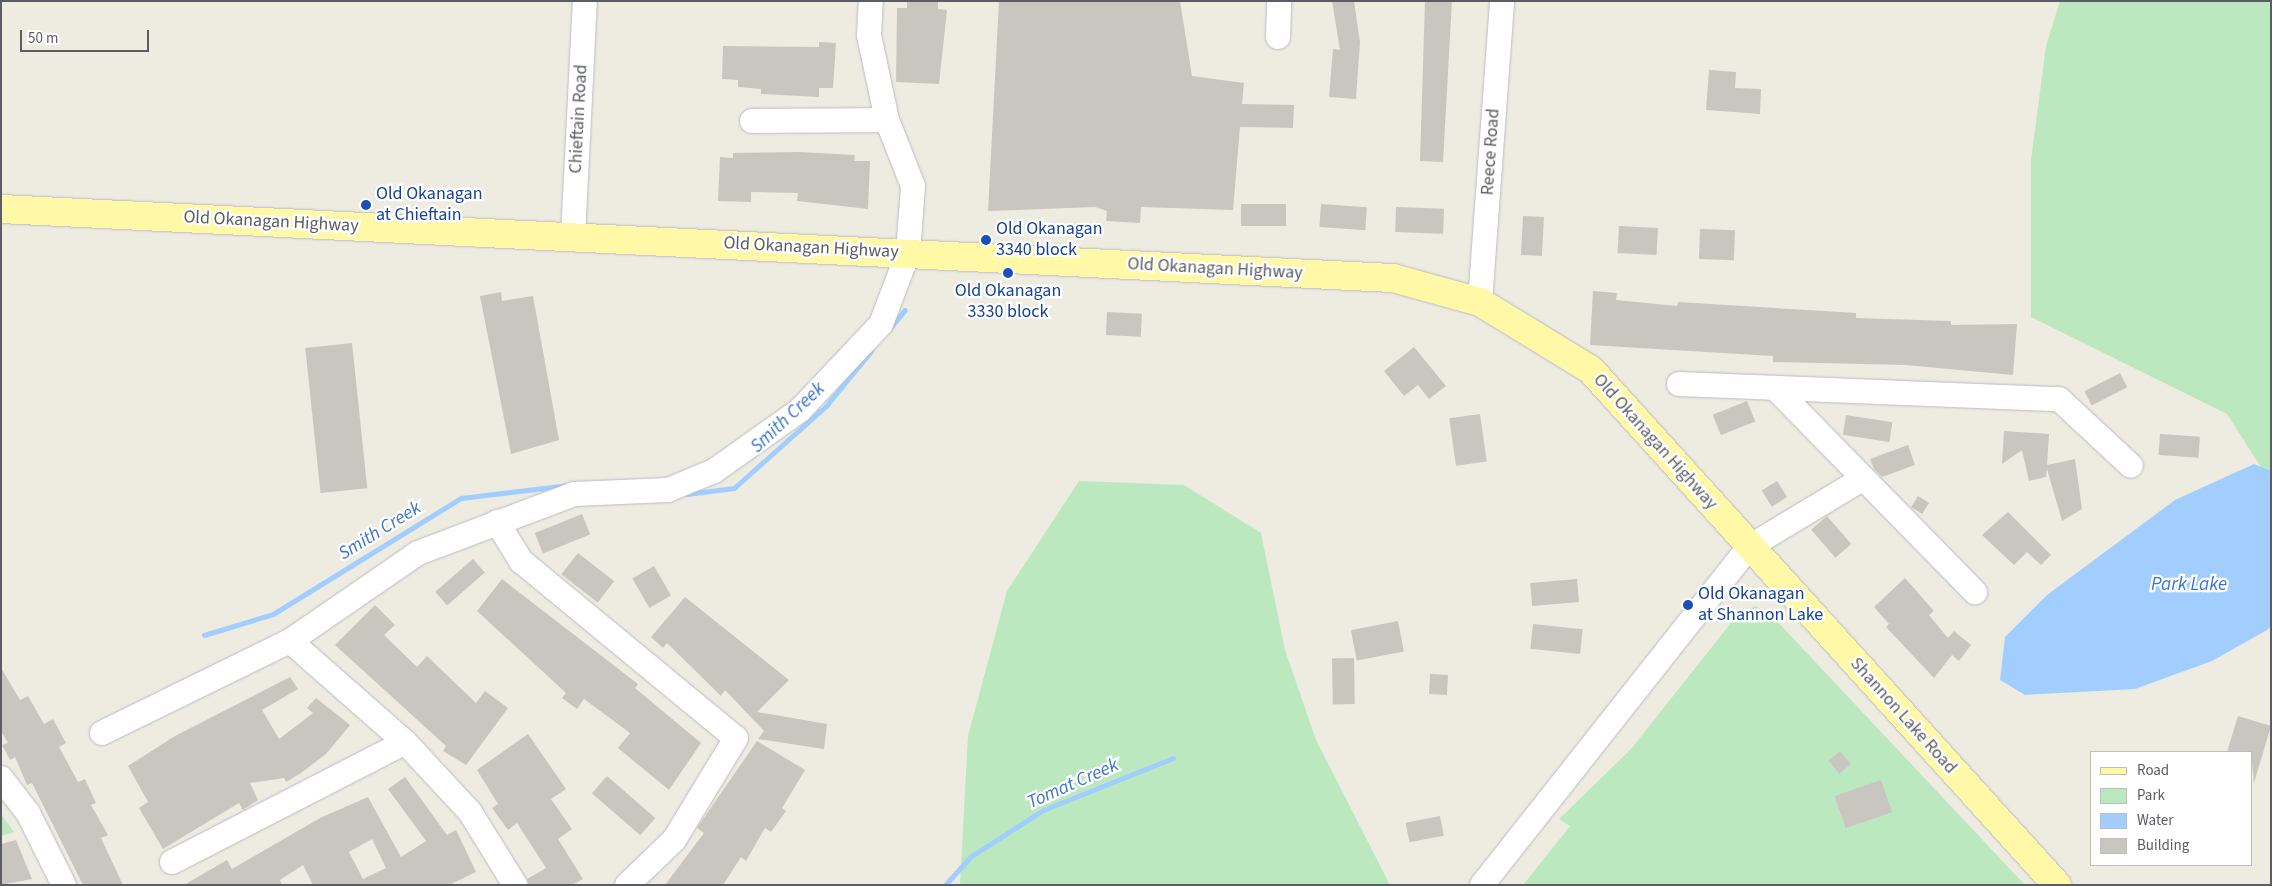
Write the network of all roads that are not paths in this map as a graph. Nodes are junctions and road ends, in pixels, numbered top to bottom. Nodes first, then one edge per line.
1 (585, 1) edge
2 (871, 1) edge
3 (1280, 1) edge
4 (1502, 1) edge
5 (1278, 37) dead end
6 (886, 120) junction
7 (752, 121) dead end
8 (1, 209) edge
9 (573, 236) junction
10 (908, 253) junction
11 (1480, 302) junction
12 (1679, 384) dead end
13 (1775, 388) junction
14 (2131, 466) dead end
15 (1862, 479) junction
16 (497, 522) junction
17 (1749, 547) junction
18 (1975, 592) dead end
19 (290, 640) junction
20 (102, 733) dead end
21 (405, 742) junction
22 (1, 778) edge
23 (172, 862) dead end
24 (64, 885) edge
25 (515, 885) edge
26 (627, 885) edge
27 (1482, 885) edge
28 (2058, 885) edge

1 - 9 street, Chieftain Road
2 - 6 street
3 - 5 street
4 - 11 street, Reece Road
6 - 7 street
6 - 10 street
8 - 9 main road, Old Okanagan Highway
9 - 10 main road, Old Okanagan Highway
10 - 11 main road, Old Okanagan Highway
10 - 16 street
11 - 17 main road, Old Okanagan Highway
12 - 13 street
13 - 14 street
13 - 15 street
15 - 17 street
15 - 18 street
16 - 19 street
16 - 26 street
17 - 27 street
17 - 28 main road, Shannon Lake Road
19 - 20 street
19 - 21 street
21 - 23 street
21 - 25 street
22 - 24 street

